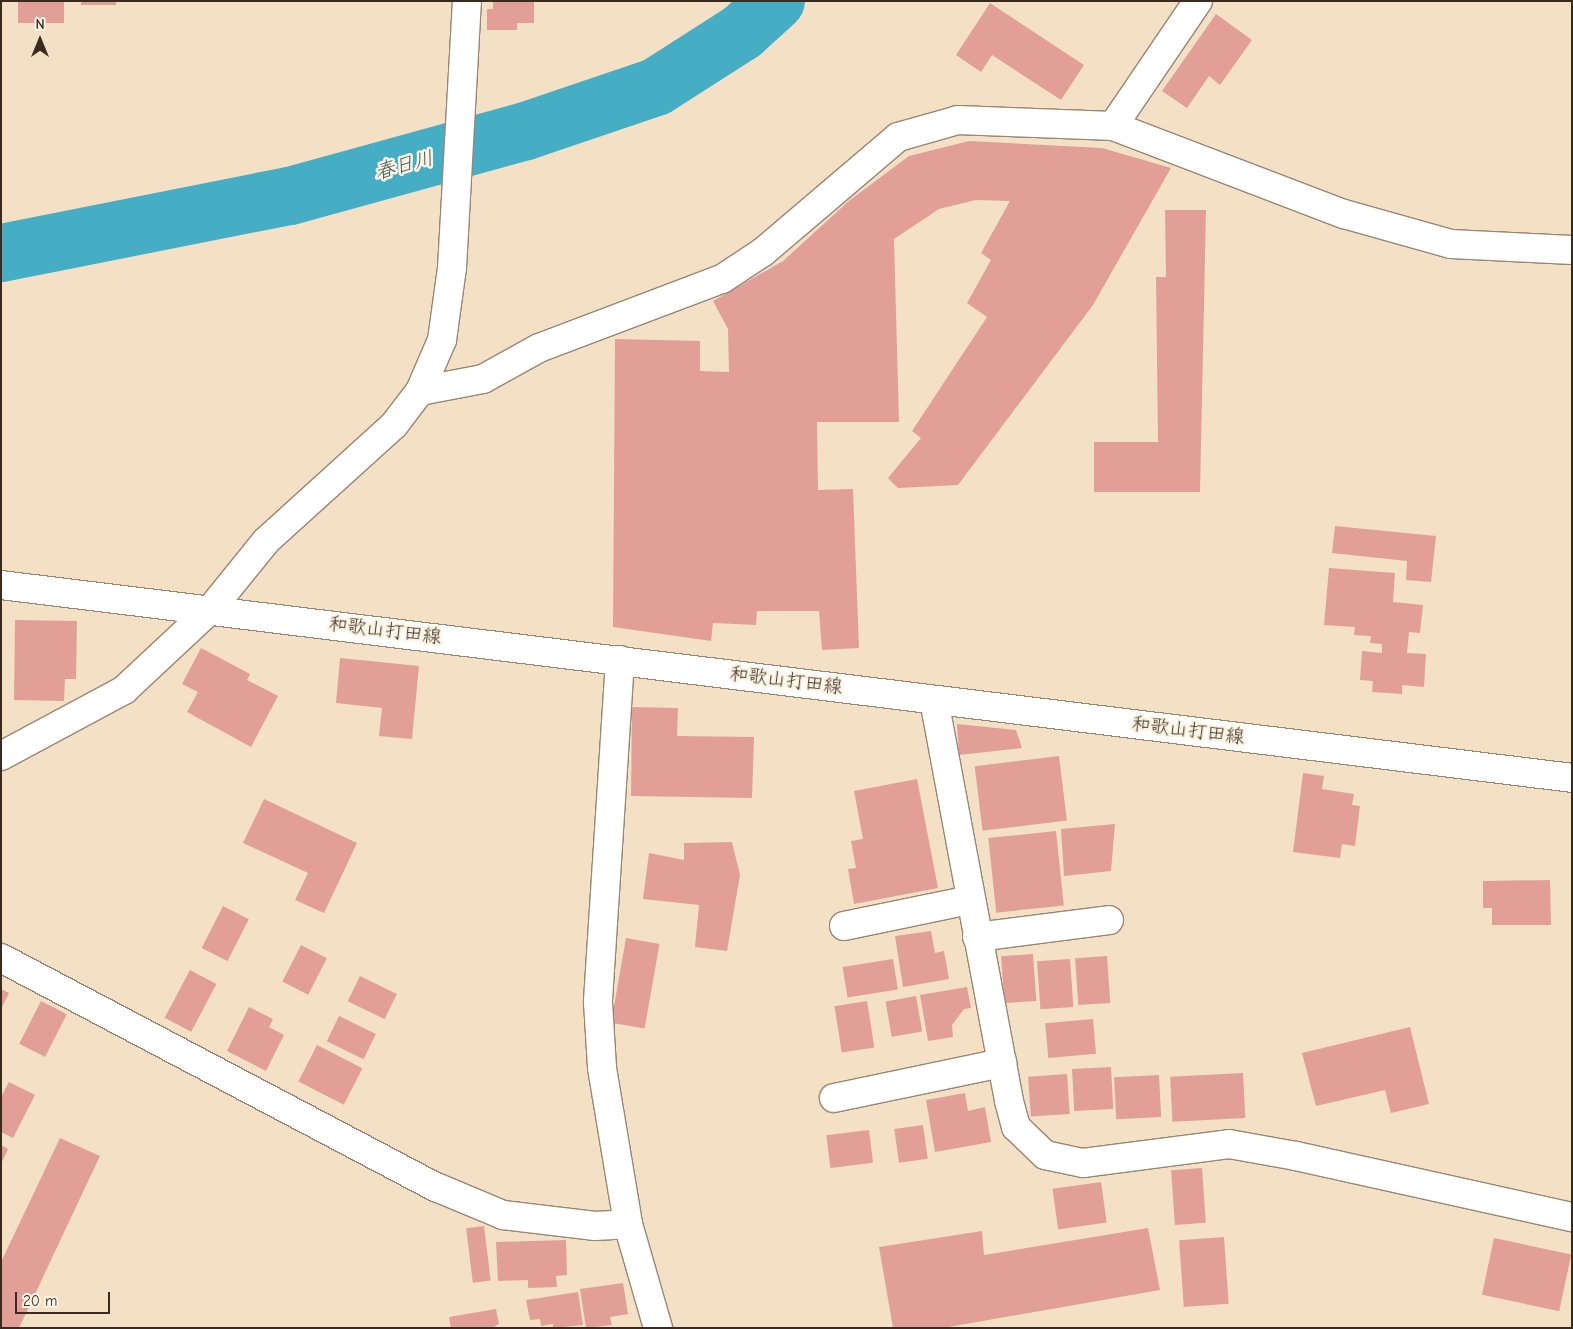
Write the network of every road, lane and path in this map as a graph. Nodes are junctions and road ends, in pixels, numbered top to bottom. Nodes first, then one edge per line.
1 (1198, 1) edge
2 (466, 13) edge
3 (1112, 126) junction
4 (1572, 250) edge
5 (420, 391) junction
6 (1, 585) edge
7 (211, 609) junction
8 (620, 660) junction
9 (934, 700) junction
10 (1, 756) edge
11 (1572, 778) edge
12 (970, 900) junction
13 (1110, 920) dead end
14 (844, 926) dead end
15 (977, 937) junction
16 (1, 958) edge
17 (1002, 1063) junction
18 (834, 1098) dead end
19 (1572, 1217) edge
20 (628, 1224) junction
21 (658, 1328) edge

1 - 3 street
2 - 5 street
3 - 4 street
3 - 5 street
5 - 7 street
6 - 7 street, 和歌山打田線
7 - 8 street, 和歌山打田線
7 - 10 street
8 - 9 street, 和歌山打田線
8 - 20 street
9 - 11 street, 和歌山打田線
9 - 12 street
12 - 14 street
12 - 15 street
13 - 15 street
15 - 17 street
16 - 20 street
17 - 18 street
17 - 19 street
20 - 21 street

